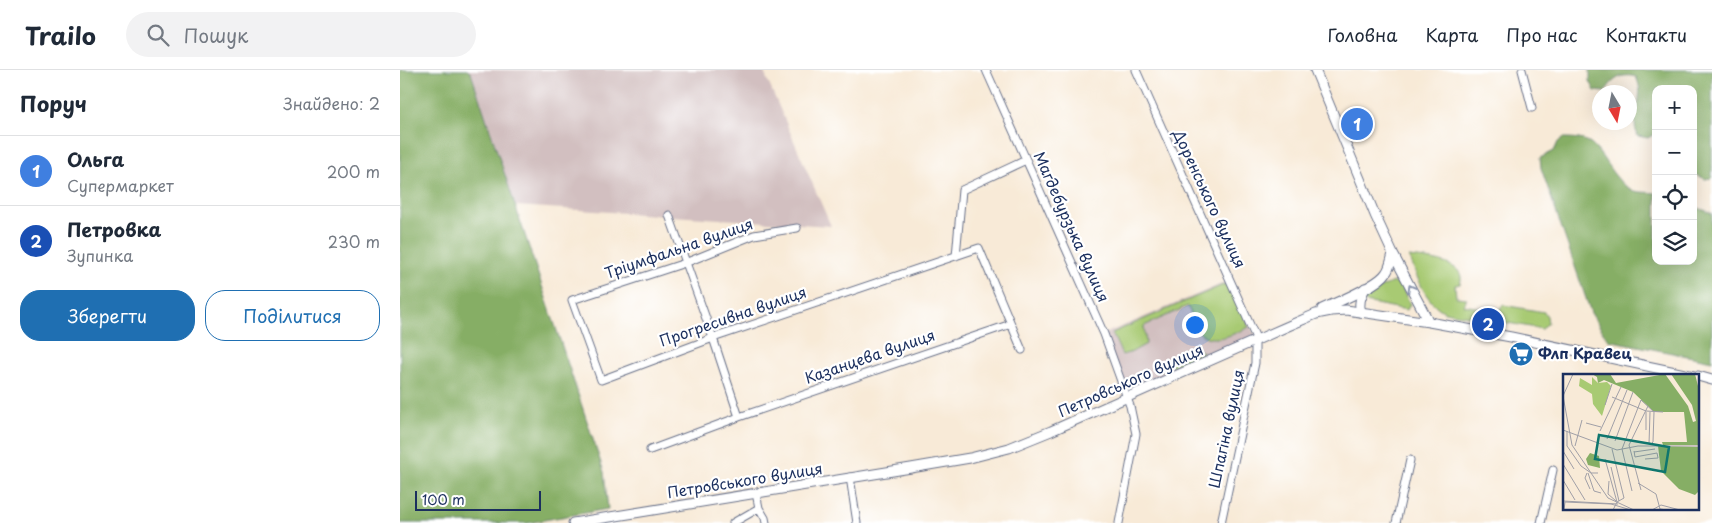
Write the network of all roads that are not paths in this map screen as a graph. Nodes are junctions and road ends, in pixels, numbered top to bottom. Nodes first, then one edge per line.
1 (986, 70) edge
2 (1136, 70) edge
3 (1315, 70) edge
4 (1522, 70) edge
5 (1532, 108) dead end
6 (1026, 160) junction
7 (669, 214) dead end
8 (796, 228) dead end
9 (1393, 254) junction
10 (956, 256) junction
11 (685, 263) junction
12 (1365, 288) junction
13 (572, 300) joint
14 (1361, 312) junction
15 (1429, 322) junction
16 (1011, 324) junction
17 (1286, 326) junction
18 (713, 338) junction
19 (1256, 340) junction
20 (1022, 350) dead end
21 (1685, 374) edge
22 (1126, 398) junction
23 (738, 417) junction
24 (650, 450) dead end
25 (1410, 460) dead end
26 (1553, 470) dead end
27 (850, 477) junction
28 (756, 494) junction
29 (759, 508) junction
30 (573, 523) edge
31 (733, 523) edge
32 (766, 523) edge
33 (856, 523) edge
34 (1119, 523) edge
35 (1221, 523) edge
36 (1396, 523) edge
37 (1541, 523) edge

1 - 6 street, Магдебурзька вулиця
2 - 19 street, Доренського вулиця
3 - 9 main road
4 - 5 street
6 - 10 street
6 - 22 street, Магдебурзька вулиця
7 - 11 street
8 - 11 street, Тріумфальна вулиця
9 - 12 main road
15 -> 9 main road
10 - 16 street, Прогресивна вулиця
10 - 18 street, Прогресивна вулиця
11 - 13 street, Тріумфальна вулиця
11 - 18 street
12 - 14 main road
12 - 17 main road
13 - 18 street, Прогресивна вулиця
14 - 15 main road, Петровського вулиця
14 - 17 main road, Петровського вулиця
15 - 21 main road, Петровського вулиця
16 - 20 street, Прогресивна вулиця
16 - 23 street, Казанцева вулиця
17 - 19 main road, Петровського вулиця
18 - 23 street
19 - 22 main road, Петровського вулиця
19 - 35 street, Шпагіна вулиця
22 - 27 main road, Петровського вулиця
22 - 34 street, Магдебурзька вулиця
23 - 24 street, Казанцева вулиця
25 - 36 street
26 - 37 street
27 - 28 main road, Петровського вулиця
27 - 33 street
28 - 29 street
28 - 30 main road, Петровського вулиця
29 - 31 street
29 - 32 street

